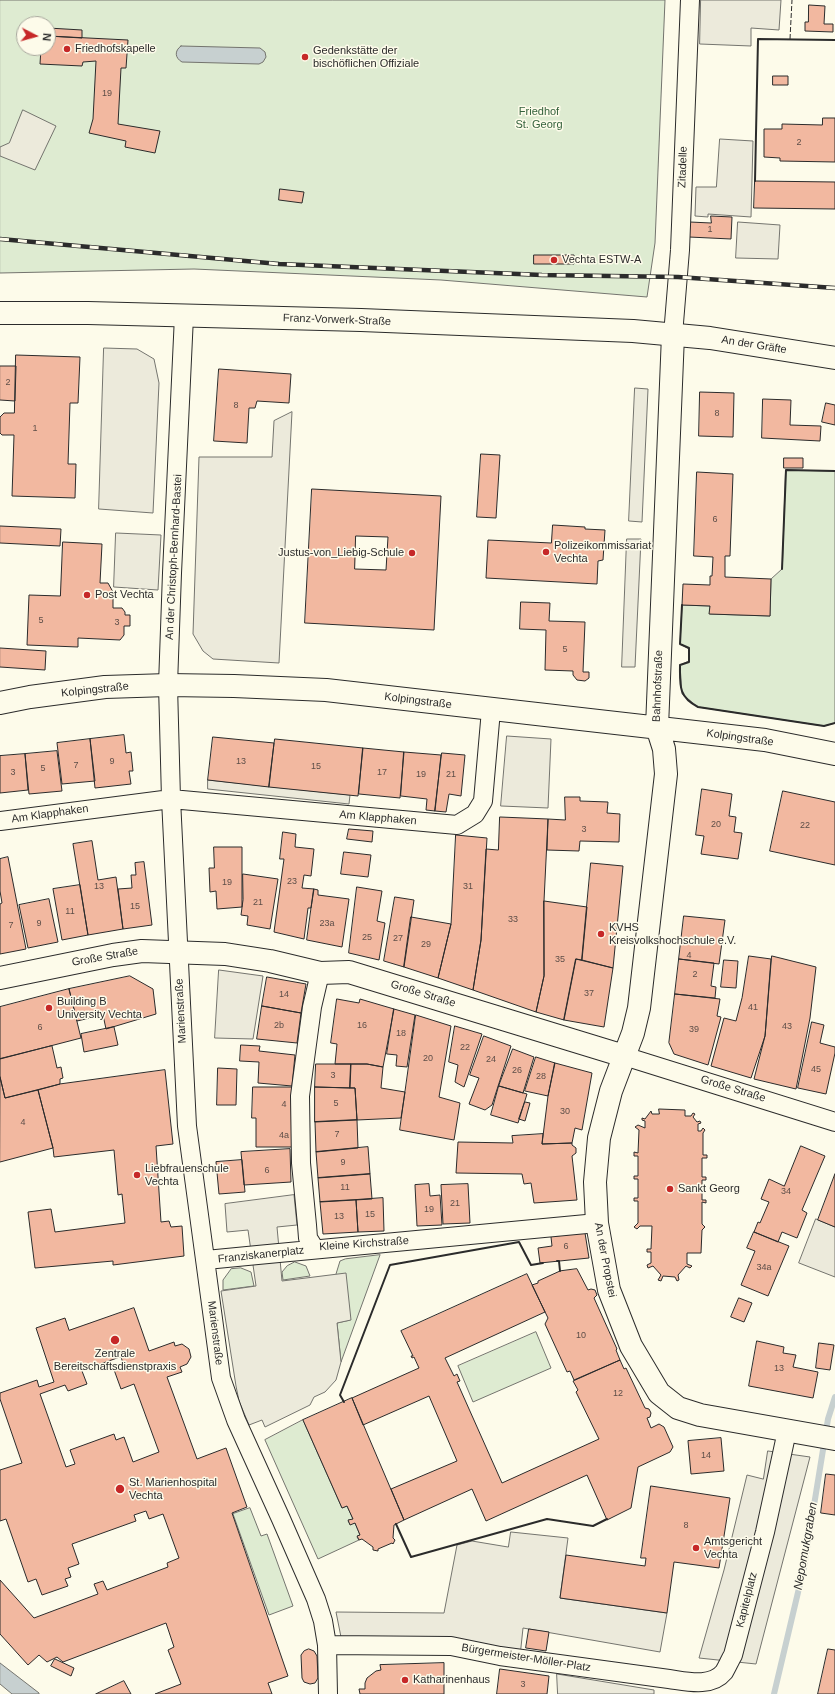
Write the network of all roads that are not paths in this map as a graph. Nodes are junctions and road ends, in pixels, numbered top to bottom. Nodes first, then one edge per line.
1 (690, 0) edge
2 (0, 313) edge
3 (184, 316) junction
4 (673, 335) junction
5 (835, 358) edge
6 (168, 684) junction
7 (0, 703) edge
8 (491, 710) junction
9 (657, 727) junction
10 (835, 754) edge
11 (171, 799) junction
12 (0, 822) edge
13 (179, 952) junction
14 (320, 972) junction
15 (0, 978) edge
16 (624, 1056) junction
17 (835, 1122) edge
18 (597, 1223) junction
19 (315, 1249) junction
20 (206, 1260) junction
21 (787, 1430) junction
22 (825, 1437) edge
23 (327, 1645) junction
24 (723, 1673) joint
25 (328, 1694) edge

1 - 4 street, Zitadelle
2 - 3 street, Franz-Vorwerk-Straße
3 - 4 street, Franz-Vorwerk-Straße
3 - 6 street, An der Christoph-Bernhard-Bastei
4 - 5 street, An der Gräfte
4 - 9 street, Bahnhofstraße
6 - 7 street, Kolpingstraße
6 - 8 street, Kolpingstraße
6 - 11 street, An der Christoph-Bernhard-Bastei
8 - 9 street, Kolpingstraße
8 - 11 street, Am Klapphaken
9 - 10 street, Kolpingstraße
9 - 16 street, Bahnhofstraße
11 - 12 street, Am Klapphaken
11 - 13 street
13 - 14 street, Große Straße
13 - 15 street, Große Straße
13 - 20 street, Marienstraße
14 - 16 street, Große Straße
14 - 19 street, Kleine Kirchstraße
16 - 17 street, Große Straße
16 - 18 street, An der Propstei
18 - 19 street, Kleine Kirchstraße
18 - 21 street, An der Propstei
19 - 20 street, Franziskanerplatz
20 - 23 street, Marienstraße
21 - 22 street, An der Propstei
21 - 24 street, Kapitelplatz
23 - 24 street, Bürgermeister-Möller-Platz
23 - 25 street, Marienstraße

